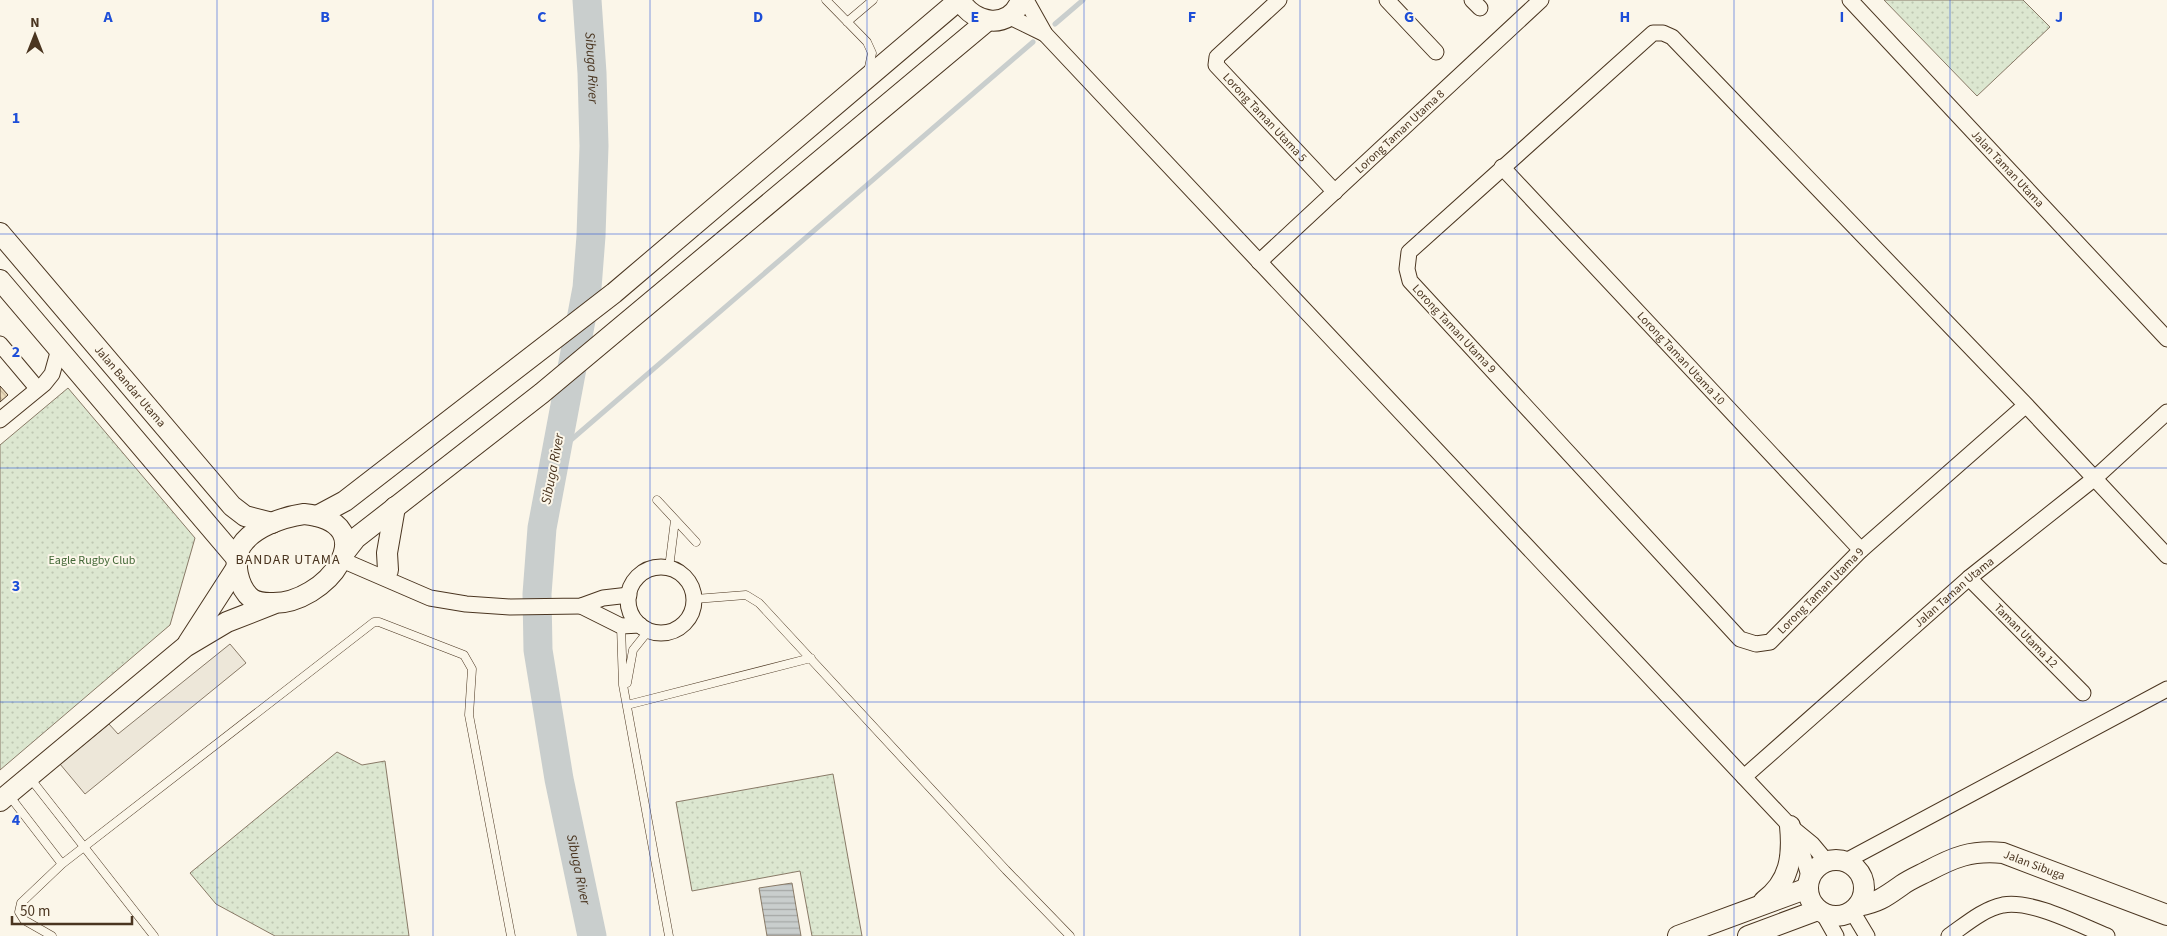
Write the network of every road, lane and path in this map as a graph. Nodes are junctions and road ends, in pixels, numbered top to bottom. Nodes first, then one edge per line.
1 (873, 0) edge
2 (959, 0) edge
3 (1021, 0) edge
4 (1026, 0) edge
5 (1278, 0) edge
6 (1387, 0) edge
7 (1541, 0) edge
8 (1850, 0) edge
9 (828, 1) edge
10 (1008, 16) junction
11 (987, 21) junction
12 (847, 22) junction
13 (1045, 34) junction
14 (1436, 52) dead end
15 (865, 81) junction
16 (1502, 167) junction
17 (1335, 192) junction
18 (0, 233) edge
19 (1260, 262) junction
20 (0, 280) edge
21 (2167, 339) edge
22 (0, 344) edge
23 (59, 349) junction
24 (37, 388) junction
25 (2026, 405) junction
26 (2167, 412) edge
27 (0, 420) edge
28 (2095, 478) junction
29 (657, 500) dead end
30 (395, 507) junction
31 (317, 516) junction
32 (675, 520) junction
33 (272, 523) junction
34 (696, 542) dead end
35 (1861, 550) junction
36 (344, 556) junction
37 (2167, 556) edge
38 (237, 563) junction
39 (669, 568) junction
40 (388, 570) junction
41 (1969, 578) junction
42 (629, 595) junction
43 (694, 599) junction
44 (451, 601) junction
45 (272, 604) junction
46 (576, 606) junction
47 (621, 626) junction
48 (644, 628) junction
49 (185, 647) junction
50 (811, 658) junction
51 (2167, 689) edge
52 (2083, 693) dead end
53 (626, 695) junction
54 (627, 705) junction
55 (28, 777) junction
56 (1744, 777) junction
57 (4, 797) edge
58 (1793, 829) junction
59 (84, 847) junction
60 (1835, 862) junction
61 (62, 864) junction
62 (1862, 879) junction
63 (1809, 883) junction
64 (1903, 884) junction
65 (1756, 907) junction
66 (1855, 909) junction
67 (1821, 912) junction
68 (2167, 915) edge
69 (52, 936) edge
70 (154, 936) edge
71 (511, 936) edge
72 (669, 936) edge
73 (1070, 936) edge
74 (1678, 936) edge
75 (1748, 936) edge
76 (1836, 936) edge
77 (1866, 936) edge
78 (1949, 936) edge
79 (2107, 936) edge

1 - 12 lane
2 - 11 street
2 - 15 street
3 - 10 street
4 - 13 street
5 - 17 street, Lorong Taman Utama 5
6 - 14 street
7 - 17 street, Lorong Taman Utama 8
8 - 21 street, Jalan Taman Utama
9 - 12 lane
10 - 11 street
10 - 13 street
11 - 30 street
12 - 15 lane
13 - 19 street
15 - 31 street
16 - 25 street, Lorong Taman Utama 9
16 - 35 street, Lorong Taman Utama 10
16 - 35 street, Lorong Taman Utama 9
17 - 19 street, Lorong Taman Utama 8
18 - 33 street, Jalan Bandar Utama
19 - 56 street
20 - 23 street
22 - 24 street
23 - 24 street
23 - 38 street
24 - 27 street
25 - 28 street, Lorong Taman Utama 9
25 - 35 street, Lorong Taman Utama 9
26 - 28 street, Jalan Taman Utama
28 - 37 street, Lorong Taman Utama 9
28 - 41 street, Jalan Taman Utama
29 - 32 lane
30 - 36 street
30 - 40 street
31 - 33 street
31 - 36 street
32 - 34 lane
32 - 39 lane
33 - 38 street
36 - 40 street
36 - 44 street
36 - 45 street
38 - 45 street
38 - 49 street
39 - 42 street
39 - 43 street
40 - 44 street
41 - 52 street, Taman Utama 12
41 - 56 street, Jalan Taman Utama
42 - 46 street
42 - 48 street
43 - 48 street
43 - 50 lane
44 - 46 street
45 - 49 street
46 - 47 street
47 - 48 street
47 - 53 lane
48 - 53 lane
49 - 55 street
50 - 54 lane
50 - 73 lane
51 - 60 street
53 - 54 lane
54 - 72 lane
55 - 57 street
55 - 59 lane
56 - 58 street
57 - 61 lane
58 - 60 street
58 - 63 street
58 - 65 street
59 - 61 lane
59 - 70 lane
59 - 71 lane
60 - 62 street
60 - 63 street
61 - 69 lane
62 - 64 street
62 - 66 street
63 - 65 street
63 - 67 street
64 - 66 street, Jalan Sibuga
64 - 68 street, Jalan Sibuga
65 - 74 street
66 - 67 street
66 - 77 street
67 - 75 street
67 - 76 street
78 - 79 street

